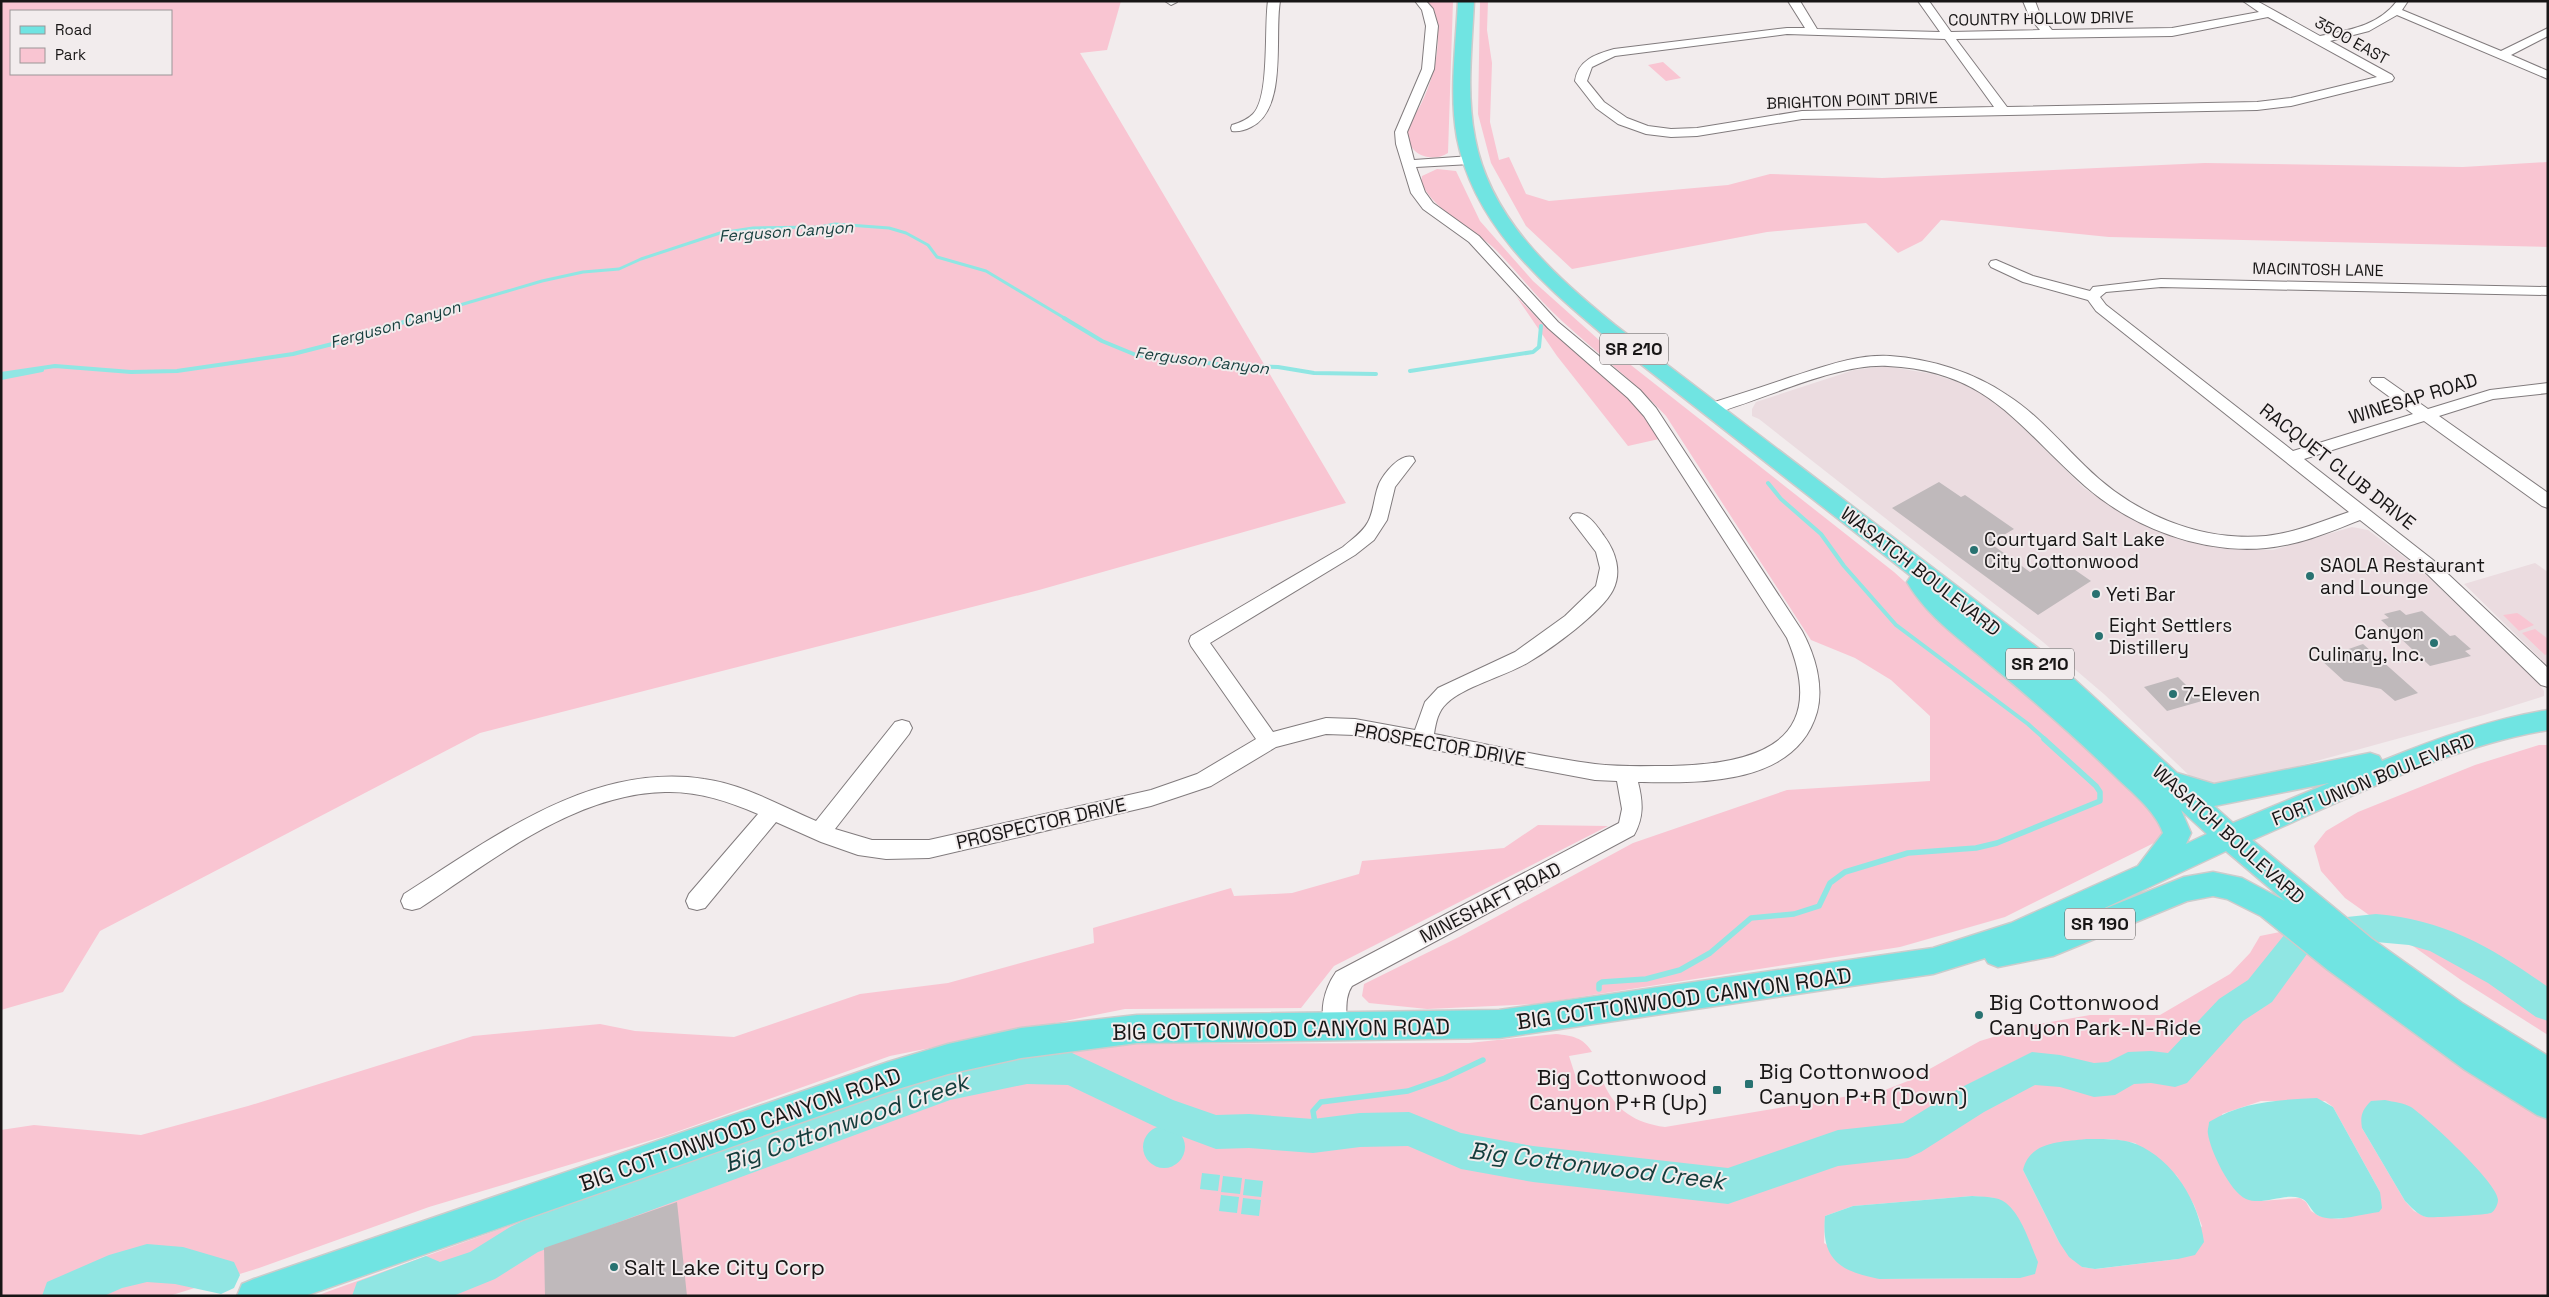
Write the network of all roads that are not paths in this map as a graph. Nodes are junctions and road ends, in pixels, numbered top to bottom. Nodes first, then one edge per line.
1 (1274, 1) edge
2 (1420, 1) edge
3 (1466, 1) edge
4 (1794, 1) edge
5 (1923, 1) edge
6 (2029, 1) edge
7 (2248, 1) edge
8 (2400, 6) edge
9 (2269, 13) junction
10 (1812, 30) junction
11 (2548, 31) edge
12 (2049, 34) junction
13 (1948, 36) junction
14 (2318, 40) junction
15 (2502, 55) junction
16 (2548, 75) edge
17 (2388, 78) joint
18 (2003, 111) junction
19 (1237, 128) dead end
20 (1471, 160) junction
21 (1408, 164) junction
22 (1996, 264) dead end
23 (2548, 291) edge
24 (2092, 297) junction
25 (2378, 381) dead end
26 (2548, 388) edge
27 (1711, 409) junction
28 (2424, 416) junction
29 (2291, 457) junction
30 (1406, 461) dead end
31 (2548, 502) edge
32 (2362, 513) junction
33 (1579, 518) dead end
34 (1885, 542) junction
35 (2548, 680) edge
36 (2548, 720) edge
37 (902, 728) dead end
38 (1423, 739) junction
39 (1269, 741) junction
40 (2431, 752) junction
41 (1626, 774) junction
42 (2164, 778) junction
43 (773, 810) junction
44 (821, 831) junction
45 (2229, 837) junction
46 (2145, 877) junction
47 (412, 901) dead end
48 (697, 902) dead end
49 (2350, 955) junction
50 (1934, 961) junction
51 (1335, 1025) junction
52 (2548, 1074) edge
53 (2548, 1104) edge
54 (254, 1296) edge

1 - 19 street
2 - 21 street, PROSPECTOR DRIVE
3 - 20 main road, WASATCH BOULEVARD / SR 210
4 - 10 street
5 - 13 street
6 - 12 street
7 - 9 street, 3500 EAST
8 - 14 street
8 - 15 street
9 - 12 street, COUNTRY HOLLOW DRIVE
9 - 14 street, 3500 EAST
10 - 13 street, COUNTRY HOLLOW DRIVE
10 - 18 street, BRIGHTON POINT DRIVE
11 - 15 street
12 - 13 street, COUNTRY HOLLOW DRIVE
13 - 18 street
14 - 17 street, 3500 EAST
15 - 16 street
17 - 18 street, BRIGHTON POINT DRIVE
20 - 21 street
20 - 27 main road, WASATCH BOULEVARD / SR 210
21 - 41 street, PROSPECTOR DRIVE
22 - 24 street
23 - 24 street, MACINTOSH LANE
24 - 29 street, RACQUET CLUB DRIVE
25 - 28 street
26 - 28 street, WINESAP ROAD
27 - 32 street
27 - 34 main road, WASATCH BOULEVARD / SR 210
28 - 29 street, WINESAP ROAD
28 - 31 street
29 - 32 street, RACQUET CLUB DRIVE
30 - 39 street
32 - 35 street, RACQUET CLUB DRIVE
33 - 38 street
34 - 42 main road, WASATCH BOULEVARD / SR 210
34 - 46 main road
36 - 40 main road, FORT UNION BOULEVARD
37 - 44 street
38 - 39 street, PROSPECTOR DRIVE
38 - 41 street, PROSPECTOR DRIVE
39 - 44 street, PROSPECTOR DRIVE
40 - 42 main road
40 - 45 main road, FORT UNION BOULEVARD
41 - 51 street, MINESHAFT ROAD
42 - 45 main road, WASATCH BOULEVARD / SR 210
43 - 44 street, PROSPECTOR DRIVE
43 - 47 street, PROSPECTOR DRIVE
43 - 48 street
45 - 46 main road, BIG COTTONWOOD CANYON ROAD / SR 190
45 - 49 main road, WASATCH BOULEVARD / SR 190
46 - 50 main road, BIG COTTONWOOD CANYON ROAD / SR 190
49 - 50 main road, SR 190
49 - 52 main road, WASATCH BOULEVARD / SR 190
49 - 53 main road, SR 190
50 - 51 main road, BIG COTTONWOOD CANYON ROAD / SR 190
51 - 54 main road, BIG COTTONWOOD CANYON ROAD / SR 190

